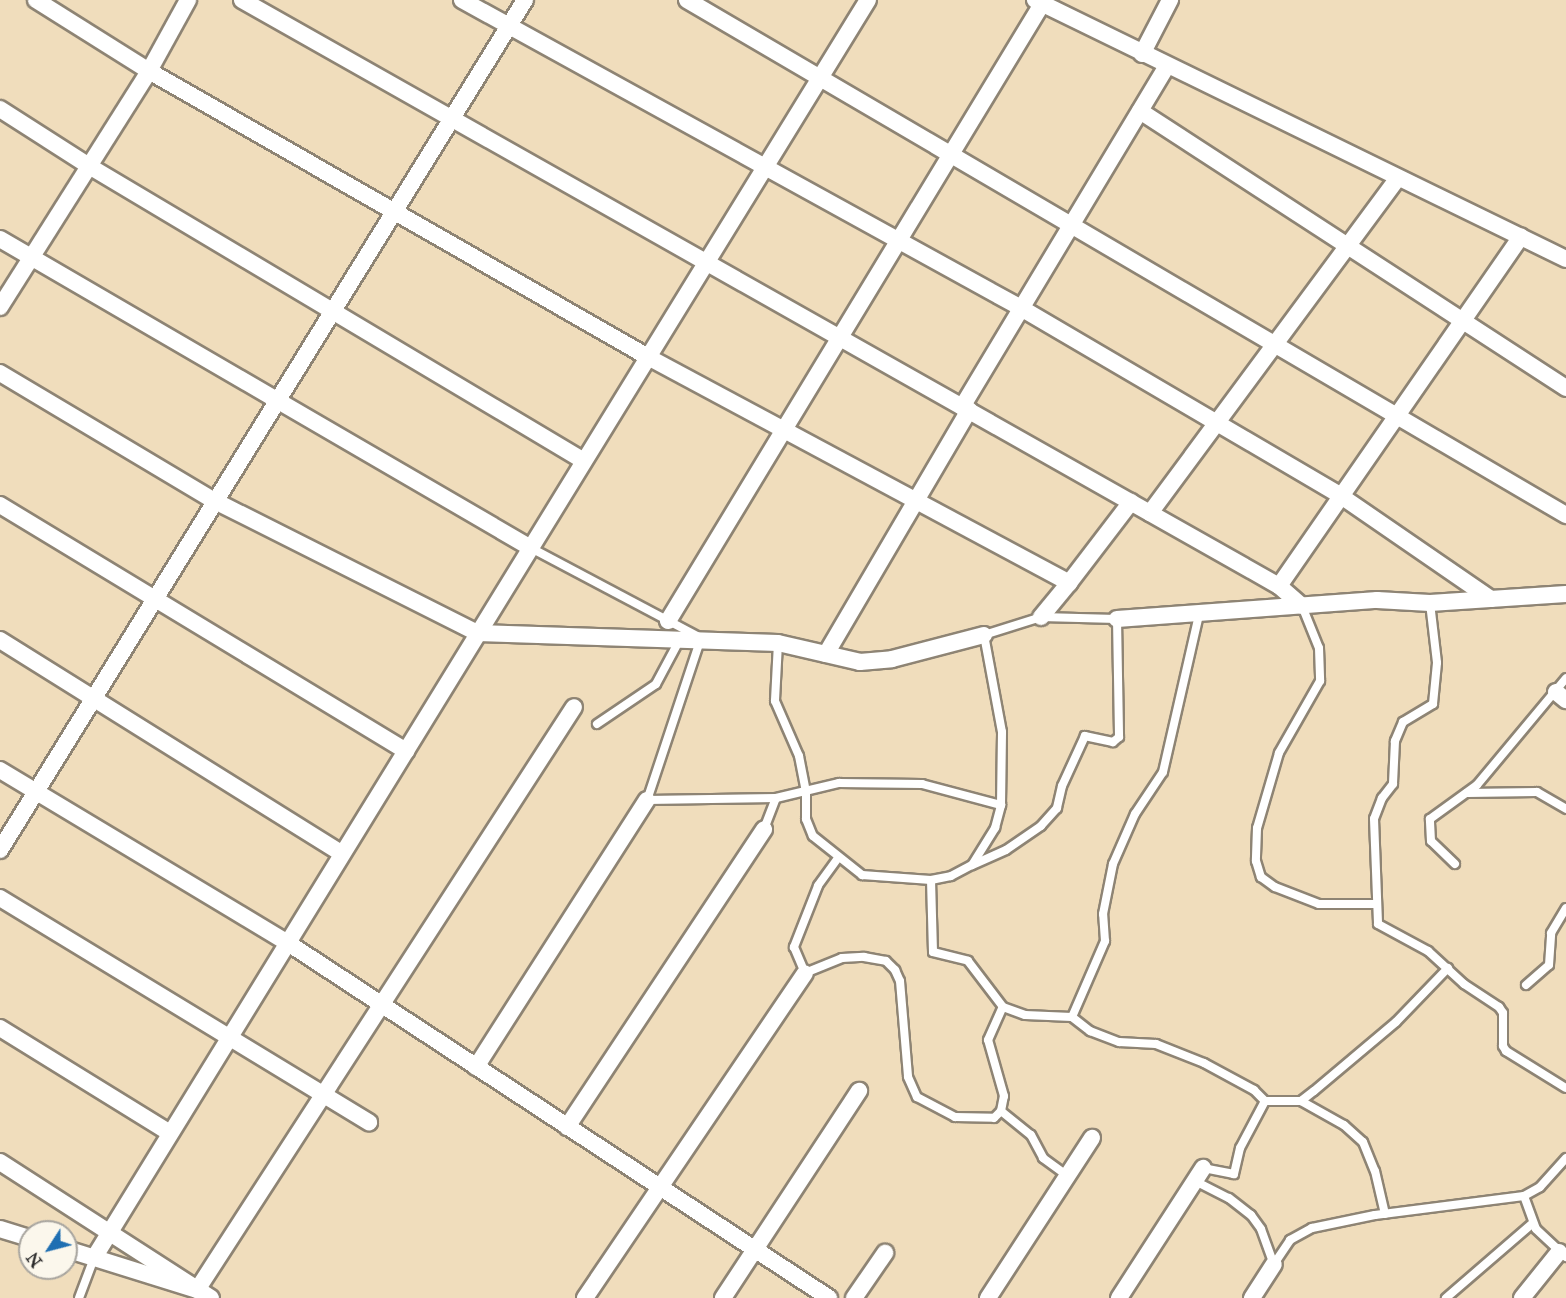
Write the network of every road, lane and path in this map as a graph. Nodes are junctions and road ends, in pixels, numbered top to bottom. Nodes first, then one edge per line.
1 (36, 0) edge
2 (188, 0) edge
3 (242, 0) edge
4 (462, 0) edge
5 (525, 0) edge
6 (687, 0) edge
7 (868, 0) edge
8 (1170, 0) edge
9 (1038, 2) edge
10 (509, 26) junction
11 (1142, 54) junction
12 (1167, 66) junction
13 (149, 71) junction
14 (820, 78) junction
15 (0, 109) edge
16 (1140, 111) junction
17 (452, 119) junction
18 (951, 155) junction
19 (89, 166) junction
20 (764, 169) junction
21 (1398, 178) junction
22 (395, 212) junction
23 (1071, 225) junction
24 (1521, 237) junction
25 (0, 239) edge
26 (899, 242) junction
27 (1347, 246) junction
28 (31, 257) junction
29 (1566, 259) edge
30 (706, 263) junction
31 (0, 307) edge
32 (1021, 308) junction
33 (334, 310) junction
34 (1463, 321) junction
35 (840, 338) junction
36 (1275, 344) junction
37 (648, 357) junction
38 (0, 373) edge
39 (1566, 388) edge
40 (279, 399) junction
41 (965, 409) junction
42 (1397, 416) junction
43 (1216, 424) junction
44 (784, 430) junction
45 (585, 461) junction
46 (1341, 496) junction
47 (916, 500) junction
48 (215, 501) junction
49 (1131, 502) junction
50 (0, 505) edge
51 (1150, 513) junction
52 (1566, 515) edge
53 (531, 548) junction
54 (1069, 583) junction
55 (1279, 586) junction
56 (1566, 594) edge
57 (155, 599) junction
58 (1491, 599) junction
59 (1430, 603) junction
60 (1302, 606) junction
61 (1199, 615) junction
62 (1041, 617) junction
63 (1117, 619) junction
64 (668, 621) junction
65 (478, 633) junction
66 (984, 635) junction
67 (680, 638) junction
68 (701, 638) junction
69 (0, 640) edge
70 (778, 643) junction
71 (826, 654) junction
72 (1566, 678) edge
73 (1561, 696) edge
74 (574, 707) dead end
75 (597, 724) dead end
76 (406, 751) junction
77 (0, 770) edge
78 (806, 790) junction
79 (36, 792) junction
80 (1467, 793) junction
81 (776, 798) junction
82 (647, 800) junction
83 (1000, 805) junction
84 (1566, 809) edge
85 (764, 829) joint
86 (0, 850) edge
87 (342, 854) junction
88 (838, 858) junction
89 (1455, 864) dead end
90 (972, 865) junction
91 (931, 880) junction
92 (0, 898) edge
93 (1377, 904) junction
94 (1566, 908) edge
95 (288, 943) junction
96 (1448, 968) junction
97 (805, 972) junction
98 (1526, 985) dead end
99 (381, 1004) junction
100 (1003, 1007) junction
101 (1072, 1017) junction
102 (0, 1028) edge
103 (229, 1037) junction
104 (476, 1067) junction
105 (1566, 1088) edge
106 (859, 1091) dead end
107 (323, 1094) junction
108 (1265, 1101) junction
109 (1301, 1101) junction
110 (1001, 1111) junction
111 (369, 1122) dead end
112 (567, 1127) junction
113 (170, 1134) junction
114 (1092, 1138) dead end
115 (1566, 1158) edge
116 (0, 1162) edge
117 (1199, 1175) junction
118 (1068, 1176) junction
119 (659, 1188) junction
120 (1524, 1196) junction
121 (1385, 1214) junction
122 (1533, 1223) junction
123 (0, 1229) edge
124 (110, 1232) junction
125 (18, 1234) edge
126 (756, 1251) junction
127 (78, 1253) edge
128 (885, 1253) dead end
129 (1563, 1254) edge
130 (94, 1258) junction
131 (1274, 1264) junction
132 (204, 1294) edge
133 (79, 1298) edge
134 (585, 1298) edge
135 (723, 1298) edge
136 (829, 1298) edge
137 (854, 1298) edge
138 (988, 1298) edge
139 (1119, 1298) edge
140 (1252, 1298) edge
141 (1446, 1298) edge
142 (1522, 1298) edge

1 - 13 street
2 - 13 street
3 - 17 street
4 - 10 street
5 - 10 street
6 - 14 street
7 - 14 street
8 - 11 street
9 - 11 street
9 - 18 street
10 - 17 street
10 - 20 street
11 - 12 street
12 - 16 street
12 - 21 street
13 - 19 street
13 - 22 street
14 - 18 street
14 - 20 street
15 - 19 street
16 - 23 street
16 - 27 street
17 - 22 street
17 - 30 street
18 - 23 street
18 - 26 street
19 - 28 street
19 - 33 street
20 - 26 street
20 - 30 street
21 - 24 street
21 - 27 street
22 - 33 street
22 - 37 street
23 - 32 street
23 - 36 street
24 - 29 street
24 - 34 street
25 - 28 street
26 - 32 street
26 - 35 street
27 - 34 street
27 - 36 street
28 - 31 street
28 - 40 street
30 - 35 street
30 - 37 street
32 - 41 street
32 - 43 street
33 - 40 street
33 - 45 street
34 - 39 street
34 - 42 street
35 - 41 street
35 - 44 street
36 - 42 street
36 - 43 street
37 - 44 street
37 - 45 street
38 - 48 street
40 - 48 street
40 - 53 street
41 - 47 street
41 - 49 street
42 - 46 street
42 - 52 street
43 - 46 street
43 - 51 street
44 - 47 street
44 - 64 street
45 - 53 street
46 - 55 street
46 - 58 street
47 - 54 street
47 - 71 street
48 - 57 street
48 - 65 street
49 - 51 street
49 - 54 street
50 - 57 street
51 - 55 street
53 - 64 lane
53 - 65 street
54 - 62 street
55 - 60 street
56 - 58 street
57 - 76 street
57 - 79 street
58 - 59 street
59 - 60 street
59 - 93 lane
60 - 61 street
60 - 93 lane
61 - 63 street
61 - 101 lane
62 - 63 lane
62 - 66 lane
63 - 90 lane
64 - 68 lane
65 - 67 street
65 - 76 street
66 - 71 street
66 - 83 lane
67 - 68 street
67 - 75 lane
68 - 70 street
68 - 82 lane
69 - 87 street
70 - 71 street
70 - 78 lane
72 - 73 lane
73 - 80 lane
74 - 99 street
76 - 87 street
77 - 79 street
78 - 81 lane
78 - 83 lane
78 - 88 lane
79 - 86 street
79 - 95 street
80 - 84 lane
80 - 89 lane
81 - 82 lane
81 - 85 lane
82 - 104 street
83 - 90 lane
85 - 112 street
87 - 95 street
88 - 91 lane
88 - 97 lane
90 - 91 lane
91 - 100 lane
92 - 103 street
93 - 96 lane
94 - 98 lane
95 - 99 street
95 - 103 street
96 - 105 lane
96 - 109 lane
97 - 110 lane
97 - 119 street
99 - 104 street
99 - 107 street
100 - 101 lane
100 - 110 lane
101 - 108 lane
102 - 113 street
103 - 107 street
103 - 113 street
104 - 112 street
106 - 126 street
107 - 111 street
107 - 132 street
108 - 109 lane
108 - 117 lane
109 - 121 lane
110 - 118 lane
112 - 119 street
113 - 124 street
114 - 118 street
115 - 120 lane
116 - 124 street
117 - 131 lane
117 - 139 street
118 - 138 street
119 - 126 street
119 - 134 street
120 - 121 lane
120 - 122 lane
121 - 131 lane
122 - 129 lane
122 - 141 lane
123 - 125 street
124 - 130 street
124 - 132 street
126 - 135 street
126 - 136 street
127 - 130 street
128 - 137 street
129 - 142 street
130 - 132 street
130 - 133 lane
131 - 140 street

